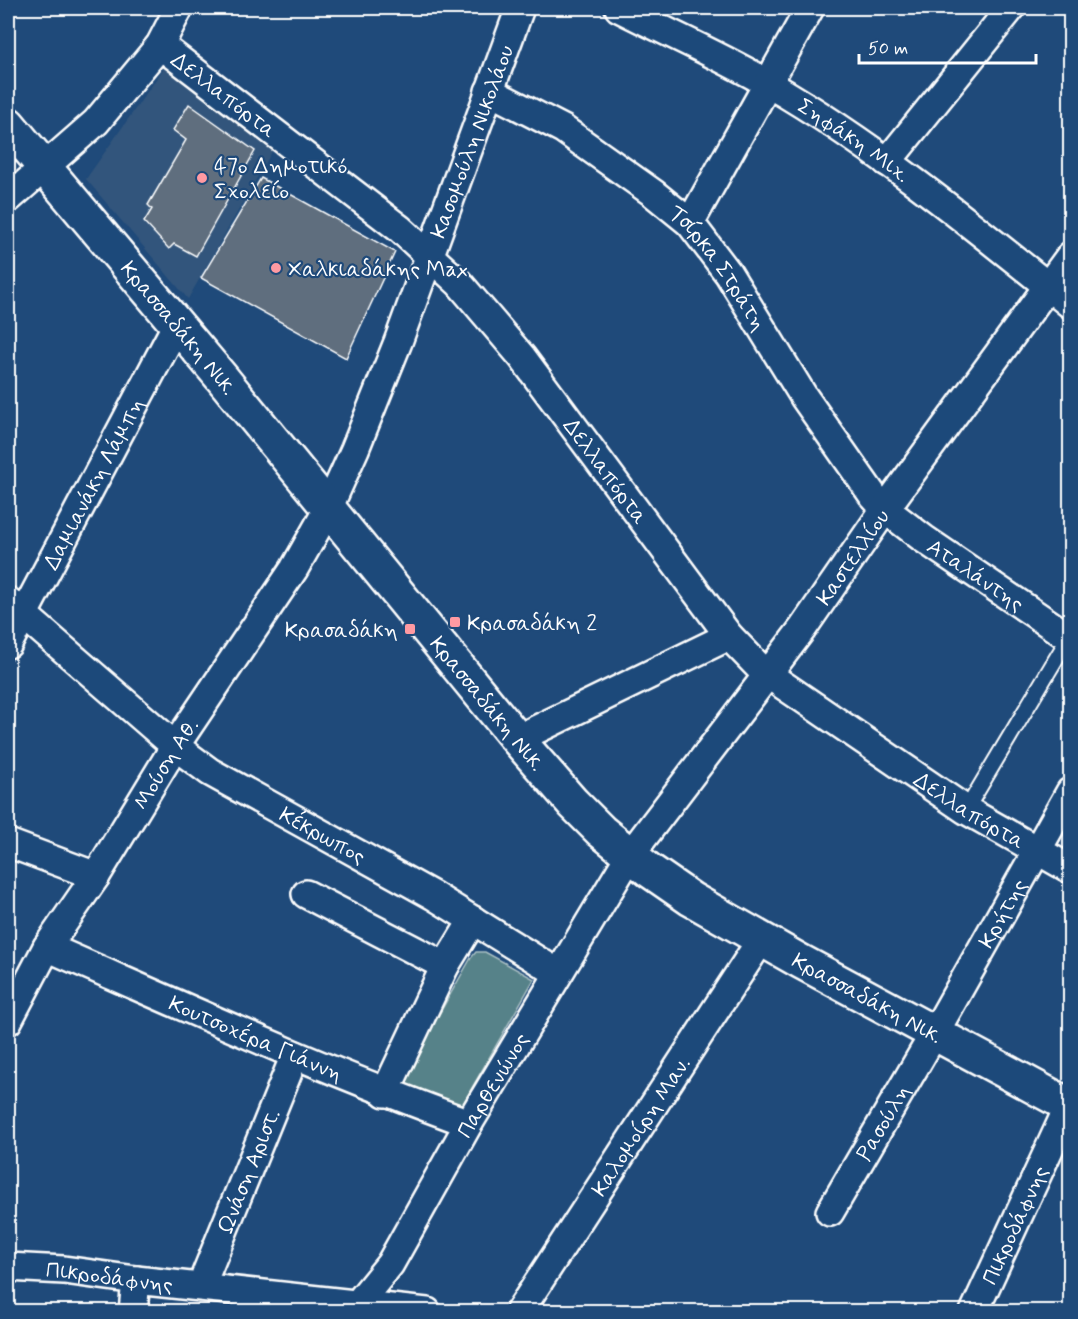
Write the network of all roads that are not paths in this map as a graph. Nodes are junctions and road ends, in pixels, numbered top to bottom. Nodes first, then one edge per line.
1 (179, 8) edge
2 (520, 8) edge
3 (619, 8) edge
4 (810, 8) edge
5 (1011, 8) edge
6 (160, 45) junction
7 (768, 83) junction
8 (489, 91) junction
9 (8, 124) edge
10 (887, 162) junction
11 (44, 166) junction
12 (8, 199) edge
13 (690, 223) junction
14 (430, 255) junction
15 (1071, 256) edge
16 (1047, 286) junction
17 (1071, 304) edge
18 (177, 324) junction
19 (328, 509) junction
20 (885, 509) junction
21 (15, 608) edge
22 (729, 636) junction
23 (1070, 638) edge
24 (8, 644) edge
25 (768, 675) junction
26 (517, 739) junction
27 (175, 746) junction
28 (1071, 792) edge
29 (966, 810) junction
30 (8, 843) edge
31 (1036, 851) junction
32 (630, 855) junction
33 (1071, 869) edge
34 (96, 876) junction
35 (306, 894) dead end
36 (473, 920) junction
37 (761, 940) junction
38 (47, 947) junction
39 (445, 966) junction
40 (558, 973) junction
41 (8, 1021) edge
42 (934, 1034) junction
43 (295, 1055) junction
44 (386, 1093) junction
45 (1070, 1106) edge
46 (469, 1123) junction
47 (830, 1212) dead end
48 (8, 1267) edge
49 (136, 1280) junction
50 (201, 1286) junction
51 (354, 1308) edge
52 (133, 1311) edge
53 (427, 1311) edge
54 (519, 1311) edge
55 (974, 1311) edge

1 - 6 street
2 - 8 street, Κασομούλη Νικολάου
3 - 7 street, Σηφάκη Μιχ.
4 - 7 street
5 - 10 street
6 - 11 street
6 - 14 street, Δελλαπόρτα
7 - 10 street, Σηφάκη Μιχ.
7 - 13 street
8 - 13 street, Τσίρκα Στράτη
8 - 14 street, Κασομούλη Νικολάου
9 - 11 street, Κρασσαδάκη Νικ.
10 - 16 street, Σηφάκη Μιχ.
11 - 12 street
11 - 18 street, Κρασσαδάκη Νικ.
13 - 20 street, Τσίρκα Στράτη
14 - 19 street, Κασομούλη Νικολάου
14 - 22 street, Δελλαπόρτα
15 - 16 street, Καστελλίου
16 - 17 street, Σηφάκη Μιχ.
16 - 20 street, Καστελλίου
18 - 19 street, Κρασσαδάκη Νικ.
18 - 21 street, Δαμιανάκη Λάμπη
19 - 26 street, Κρασσαδάκη Νικ.
19 - 27 street, Μούση Αθ.
20 - 23 street, Αταλάντης
20 - 25 street, Καστελλίου
21 - 24 street, Δαμιανάκη Λάμπη
21 - 27 street, Κέκρωπος
22 - 25 street, Δελλαπόρτα
22 - 26 street
23 - 29 lane
25 - 29 street, Δελλαπόρτα
25 - 32 street, Καστελλίου
26 - 32 street, Κρασσαδάκη Νικ.
27 - 34 street, Μούση Αθ.
27 - 36 street, Κέκρωπος
28 - 31 street, Κρήτης
29 - 31 street, Δελλαπόρτα
30 - 34 street
31 - 33 street, Δελλαπόρτα
31 - 42 street, Κρήτης
32 - 37 street, Κρασσαδάκη Νικ.
32 - 40 street, Παρθενώνος
34 - 38 street, Μούση Αθ.
35 - 39 street
36 - 39 street
36 - 40 street, Κέκρωπος
37 - 42 street, Κρασσαδάκη Νικ.
37 - 54 street, Καλομοίρη Μαν.
38 - 41 street, Μούση Αθ.
38 - 43 street, Κουτσοχέρα Γιάννη
39 - 44 street
40 - 46 street, Παρθενώνος
42 - 45 street, Κρασσαδάκη Νικ.
42 - 47 street, Ρασούλη
43 - 44 street, Κουτσοχέρα Γιάννη
43 - 50 street, Ωνάση Αριστ.
44 - 46 street, Κουτσοχέρα Γιάννη
45 - 55 street, Πικροδάφνης
46 - 51 street, Παρθενώνος
48 - 49 street, Πικροδάφνης
49 - 50 street, Πικροδάφνης
49 - 52 street
50 - 51 street, Πικροδάφνης
51 - 53 street, Πικροδάφνης

